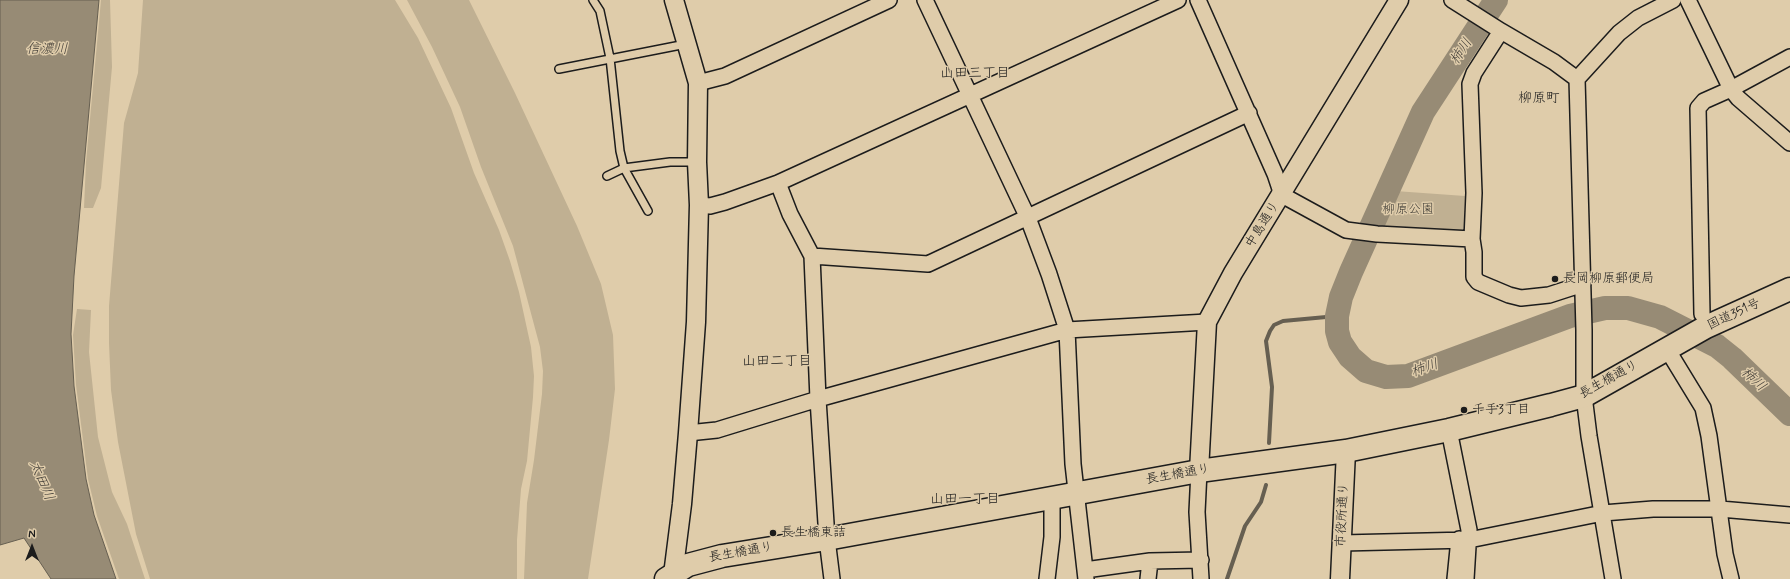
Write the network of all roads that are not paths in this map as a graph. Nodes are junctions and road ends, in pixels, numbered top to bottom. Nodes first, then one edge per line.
1 (593, 0) edge
2 (674, 0) edge
3 (889, 0) edge
4 (925, 0) edge
5 (1178, 0) edge
6 (1198, 0) edge
7 (1399, 0) edge
8 (1452, 0) edge
9 (1673, 0) edge
10 (1688, 0) edge
11 (1499, 30) junction
12 (686, 44) junction
13 (1790, 56) edge
14 (610, 58) junction
15 (559, 69) dead end
16 (1577, 79) junction
17 (698, 83) junction
18 (1731, 89) junction
19 (970, 96) junction
20 (1249, 112) junction
21 (1790, 143) edge
22 (697, 162) junction
23 (624, 168) junction
24 (607, 176) dead end
25 (778, 183) junction
26 (1282, 195) junction
27 (699, 205) junction
28 (648, 211) dead end
29 (1028, 218) junction
30 (1472, 239) junction
31 (812, 256) junction
32 (1583, 284) junction
33 (1790, 289) edge
34 (1704, 321) junction
35 (1207, 322) junction
36 (1067, 330) junction
37 (1673, 346) junction
38 (1584, 396) junction
39 (818, 399) junction
40 (1448, 430) junction
41 (688, 433) junction
42 (1346, 451) junction
43 (1199, 471) junction
44 (1075, 493) junction
45 (1052, 498) junction
46 (1720, 509) junction
47 (1603, 513) junction
48 (1790, 515) edge
49 (828, 539) junction
50 (1464, 540) junction
51 (1342, 543) junction
52 (1200, 560) junction
53 (1150, 561) junction
54 (1085, 574) edge
55 (670, 577) edge
56 (832, 579) edge
57 (1047, 579) edge
58 (1148, 579) edge
59 (1201, 579) edge
60 (1340, 579) edge
61 (1455, 579) edge
62 (1466, 579) edge
63 (1613, 579) edge
64 (1731, 579) edge

1 - 14 lane
2 - 12 street
3 - 17 street
4 - 19 street
5 - 19 street
6 - 20 street
7 - 26 street, 中島通り
8 - 11 street
9 - 16 street
10 - 18 street
11 - 16 street
11 - 30 street
12 - 14 lane
12 - 17 street
13 - 18 street
14 - 15 lane
14 - 23 lane
16 - 32 street
17 - 22 street
18 - 21 street
18 - 34 street
19 - 25 street
19 - 29 street
20 - 26 street
20 - 29 street
22 - 23 lane
22 - 27 street
23 - 24 lane
23 - 28 lane
25 - 27 street
25 - 31 street
26 - 30 street
26 - 35 street, 中島通り
27 - 41 street
29 - 31 street
29 - 36 street
30 - 32 street
31 - 39 street
32 - 38 street
33 - 34 highway, 国道351号
34 - 37 highway, 国道351号
35 - 36 street
35 - 43 street, 中島通り
36 - 39 street
36 - 44 street
37 - 38 highway, 長生橋通り
37 - 46 street
38 - 40 highway, 長生橋通り
38 - 47 street
39 - 41 street
39 - 49 street
40 - 42 highway, 長生橋通り
40 - 50 street
41 - 55 street
42 - 43 highway, 長生橋通り
42 - 51 street, 市役所通り
43 - 44 highway, 長生橋通り
43 - 52 street
44 - 45 highway, 長生橋通り
44 - 54 street
45 - 49 highway, 長生橋通り
45 - 57 street
46 - 47 street
46 - 48 street
46 - 64 street
47 - 50 street
47 - 63 street
49 - 55 highway, 長生橋通り
49 - 56 street
50 - 51 street
50 - 61 street
50 - 62 street
51 - 60 street, 市役所通り
52 - 53 street
52 - 59 street
53 - 54 street
53 - 58 street

